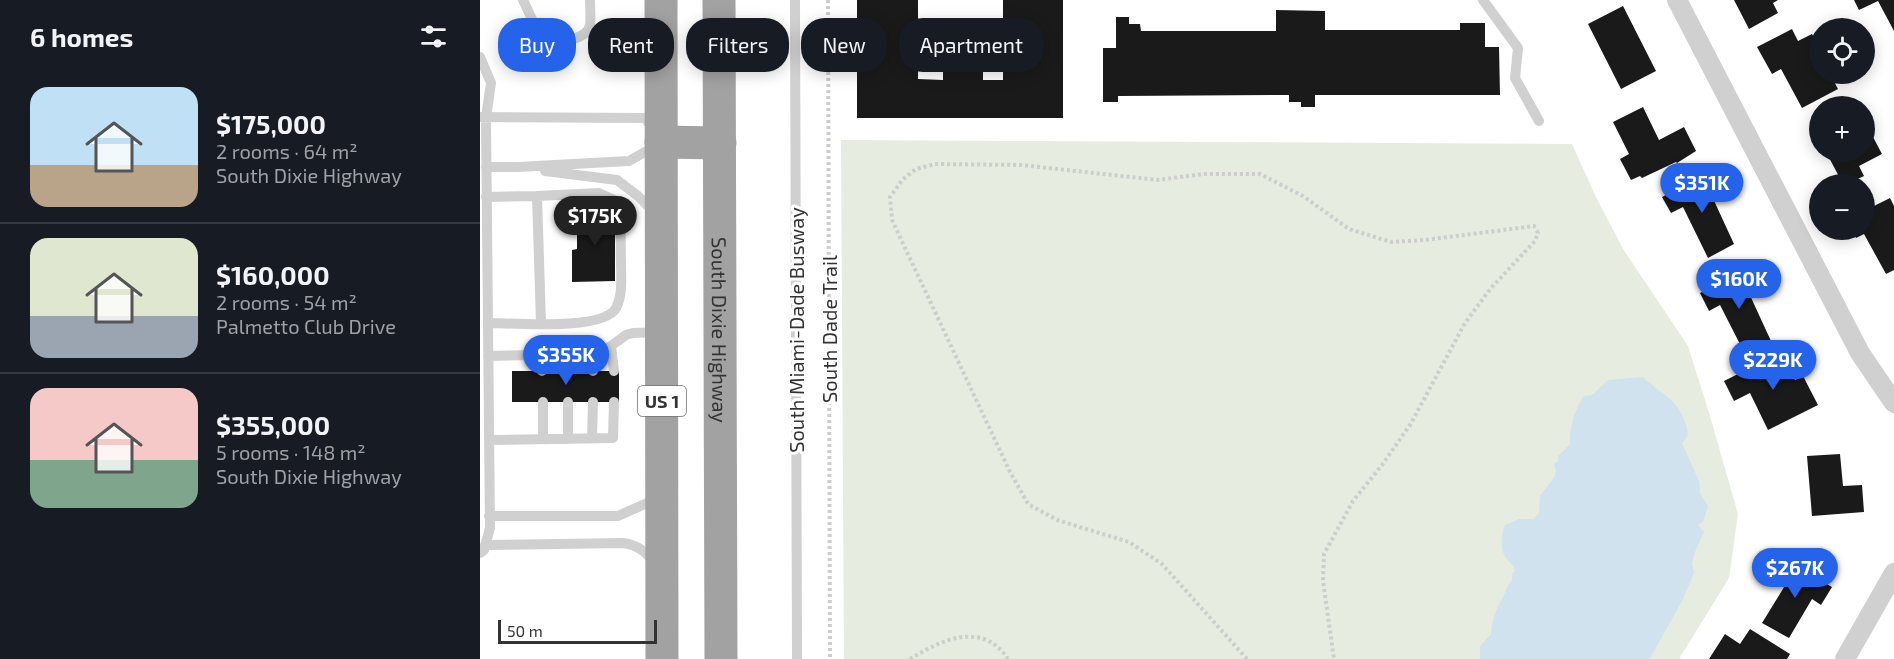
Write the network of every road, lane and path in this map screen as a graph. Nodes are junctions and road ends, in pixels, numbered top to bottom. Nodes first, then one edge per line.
1 (523, 0) edge
2 (590, 0) edge
3 (661, 0) edge
4 (719, 0) edge
5 (795, 0) edge
6 (828, 0) edge
7 (1483, 0) edge
8 (1677, 0) edge
9 (480, 57) edge
10 (483, 117) edge
11 (1539, 121) dead end
12 (661, 142) junction
13 (720, 143) junction
14 (486, 166) junction
15 (518, 167) junction
16 (537, 196) junction
17 (486, 197) junction
18 (662, 220) junction
19 (488, 323) junction
20 (541, 323) junction
21 (662, 332) junction
22 (611, 346) junction
23 (593, 354) junction
24 (542, 355) junction
25 (567, 355) junction
26 (488, 356) junction
27 (542, 371) dead end
28 (568, 371) dead end
29 (593, 371) dead end
30 (614, 371) dead end
31 (543, 402) dead end
32 (568, 402) dead end
33 (593, 402) dead end
34 (614, 402) dead end
35 (1894, 403) edge
36 (592, 438) junction
37 (543, 439) junction
38 (568, 439) junction
39 (489, 440) junction
40 (662, 496) junction
41 (489, 516) junction
42 (483, 549) edge
43 (662, 571) junction
44 (1894, 573) edge
45 (662, 659) edge
46 (721, 659) edge
47 (797, 659) edge
48 (830, 659) edge
49 (910, 659) edge
50 (1008, 659) edge
51 (1247, 659) edge
52 (1334, 659) edge
53 (1845, 659) edge

1 - 2 lane
3 - 12 highway, US 1
4 - 13 highway, South Dixie Highway
5 - 47 lane, South Miami-Dade Busway
6 - 48 path, South Dade Trail
7 - 11 lane
8 - 35 street
9 - 10 lane
10 - 12 lane
10 - 14 lane
12 - 13 highway
12 - 15 lane
12 - 18 highway, US 1
13 - 46 highway, South Dixie Highway
14 - 15 lane
14 - 17 lane
15 - 18 lane
16 - 17 lane
16 - 20 lane
16 - 20 lane
17 - 19 lane
18 - 21 highway, US 1
19 - 20 lane
19 - 26 lane
21 - 22 lane
21 - 40 highway, US 1
22 - 23 lane
22 - 30 lane
23 - 25 lane
23 - 29 lane
24 - 25 lane
24 - 26 lane
24 - 27 lane
25 - 28 lane
26 - 39 lane
31 - 37 lane
32 - 38 lane
33 - 36 lane
34 - 36 lane
36 - 38 lane
37 - 38 lane
37 - 39 lane
39 - 41 lane
40 - 41 lane
40 - 43 highway, US 1
41 - 42 lane
42 - 43 lane
43 - 45 highway, US 1
44 - 53 street
49 - 50 path
51 - 52 path

